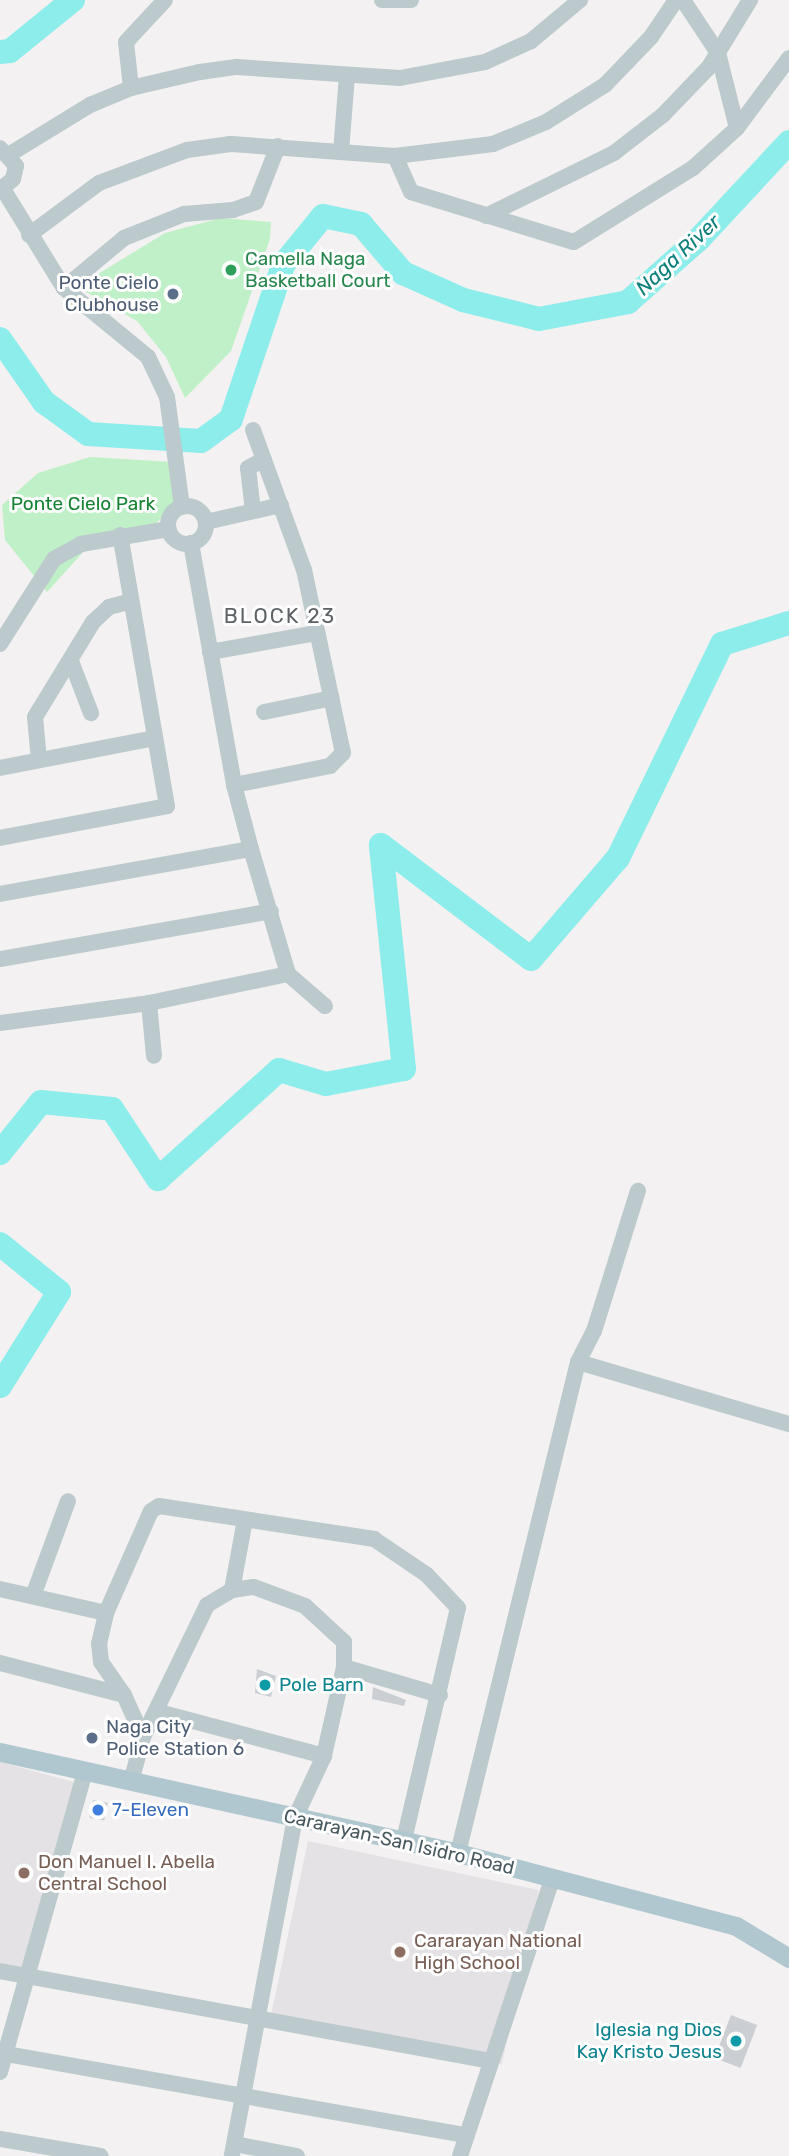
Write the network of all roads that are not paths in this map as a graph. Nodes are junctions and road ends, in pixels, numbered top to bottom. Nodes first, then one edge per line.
1 (165, 0) edge
2 (382, 0) edge
3 (411, 0) edge
4 (580, 0) edge
5 (676, 0) edge
6 (683, 0) edge
7 (750, 0) edge
8 (718, 53) junction
9 (789, 58) edge
10 (347, 76) junction
11 (131, 88) junction
12 (737, 128) junction
13 (278, 146) junction
14 (5, 151) edge
15 (341, 152) junction
16 (395, 156) junction
17 (2, 189) edge
18 (486, 216) junction
19 (29, 235) junction
20 (64, 288) junction
21 (253, 430) dead end
22 (264, 459) junction
23 (281, 505) junction
24 (182, 507) junction
25 (253, 511) junction
26 (206, 522) junction
27 (169, 529) junction
28 (120, 534) junction
29 (191, 543) junction
30 (131, 601) junction
31 (317, 633) junction
32 (0, 644) edge
33 (210, 652) junction
34 (71, 661) junction
35 (332, 698) junction
36 (264, 712) dead end
37 (91, 713) dead end
38 (154, 738) junction
39 (39, 760) junction
40 (0, 768) edge
41 (234, 785) junction
42 (0, 838) edge
43 (251, 849) junction
44 (0, 894) edge
45 (271, 911) junction
46 (0, 958) edge
47 (288, 974) junction
48 (149, 1003) junction
49 (325, 1006) dead end
50 (0, 1023) edge
51 (155, 1056) dead end
52 (639, 1191) dead end
53 (578, 1362) junction
54 (789, 1424) edge
55 (68, 1501) dead end
56 (245, 1520) junction
57 (0, 1589) edge
58 (232, 1590) junction
59 (33, 1595) junction
60 (106, 1613) junction
61 (0, 1663) edge
62 (344, 1667) junction
63 (124, 1695) junction
64 (440, 1695) junction
65 (159, 1712) junction
66 (143, 1737) junction
67 (0, 1752) edge
68 (324, 1756) junction
69 (85, 1772) junction
70 (131, 1782) junction
71 (295, 1818) junction
72 (404, 1840) junction
73 (458, 1853) junction
74 (552, 1879) junction
75 (789, 1958) edge
76 (0, 1971) edge
77 (26, 1976) junction
78 (262, 2019) junction
79 (3, 2054) edge
80 (490, 2061) junction
81 (0, 2072) edge
82 (245, 2099) junction
83 (467, 2135) junction
84 (0, 2139) edge
85 (234, 2150) edge
86 (101, 2156) edge
87 (297, 2156) edge
88 (460, 2156) edge

1 - 11 street
2 - 3 street
4 - 10 street
5 - 16 street
6 - 8 street
7 - 8 street
8 - 12 street
8 - 18 street
9 - 12 street
10 - 11 street
10 - 15 street
11 - 14 street
12 - 18 street
13 - 15 street
13 - 19 street
13 - 20 street
14 - 17 street
15 - 16 street
16 - 18 street
17 - 19 street
19 - 20 street
20 - 24 street
21 - 22 street
22 - 23 street
22 - 25 street
23 - 25 street
23 - 31 street
24 - 26 street
24 - 27 street
25 - 26 street
26 - 29 street
27 - 28 street
27 - 29 street
28 - 30 street
28 - 32 street
29 - 33 street
30 - 34 street
30 - 38 street
31 - 33 street
31 - 35 street
33 - 41 street
34 - 37 street
34 - 39 street
35 - 36 street
35 - 41 street
38 - 39 street
38 - 42 street
39 - 40 street
41 - 43 street
43 - 44 street
43 - 45 street
45 - 46 street
45 - 47 street
47 - 48 street
47 - 49 street
48 - 50 street
48 - 51 street
52 - 53 street
53 - 54 street
53 - 73 street
55 - 59 street
56 - 58 street
56 - 60 street
56 - 64 street
57 - 59 street
58 - 62 street
58 - 65 street
59 - 60 street
60 - 63 street
61 - 63 street
62 - 64 street
62 - 68 street
63 - 66 street
64 - 72 street
65 - 66 street
65 - 68 street
66 - 70 street
67 - 69 main road, Cararayan-San Isidro Road
68 - 71 street
69 - 70 main road, Cararayan-San Isidro Road
69 - 77 street
70 - 71 main road, Cararayan-San Isidro Road
71 - 72 main road, Cararayan-San Isidro Road
71 - 78 street
72 - 73 main road, Cararayan-San Isidro Road
73 - 74 main road, Cararayan-San Isidro Road
74 - 75 main road, Cararayan-San Isidro Road
74 - 80 street
76 - 77 street
77 - 78 street
77 - 79 street
78 - 80 street
78 - 82 street
79 - 81 street
79 - 82 street
80 - 83 street
82 - 83 street
82 - 85 street
83 - 88 street
84 - 86 street
85 - 87 street

